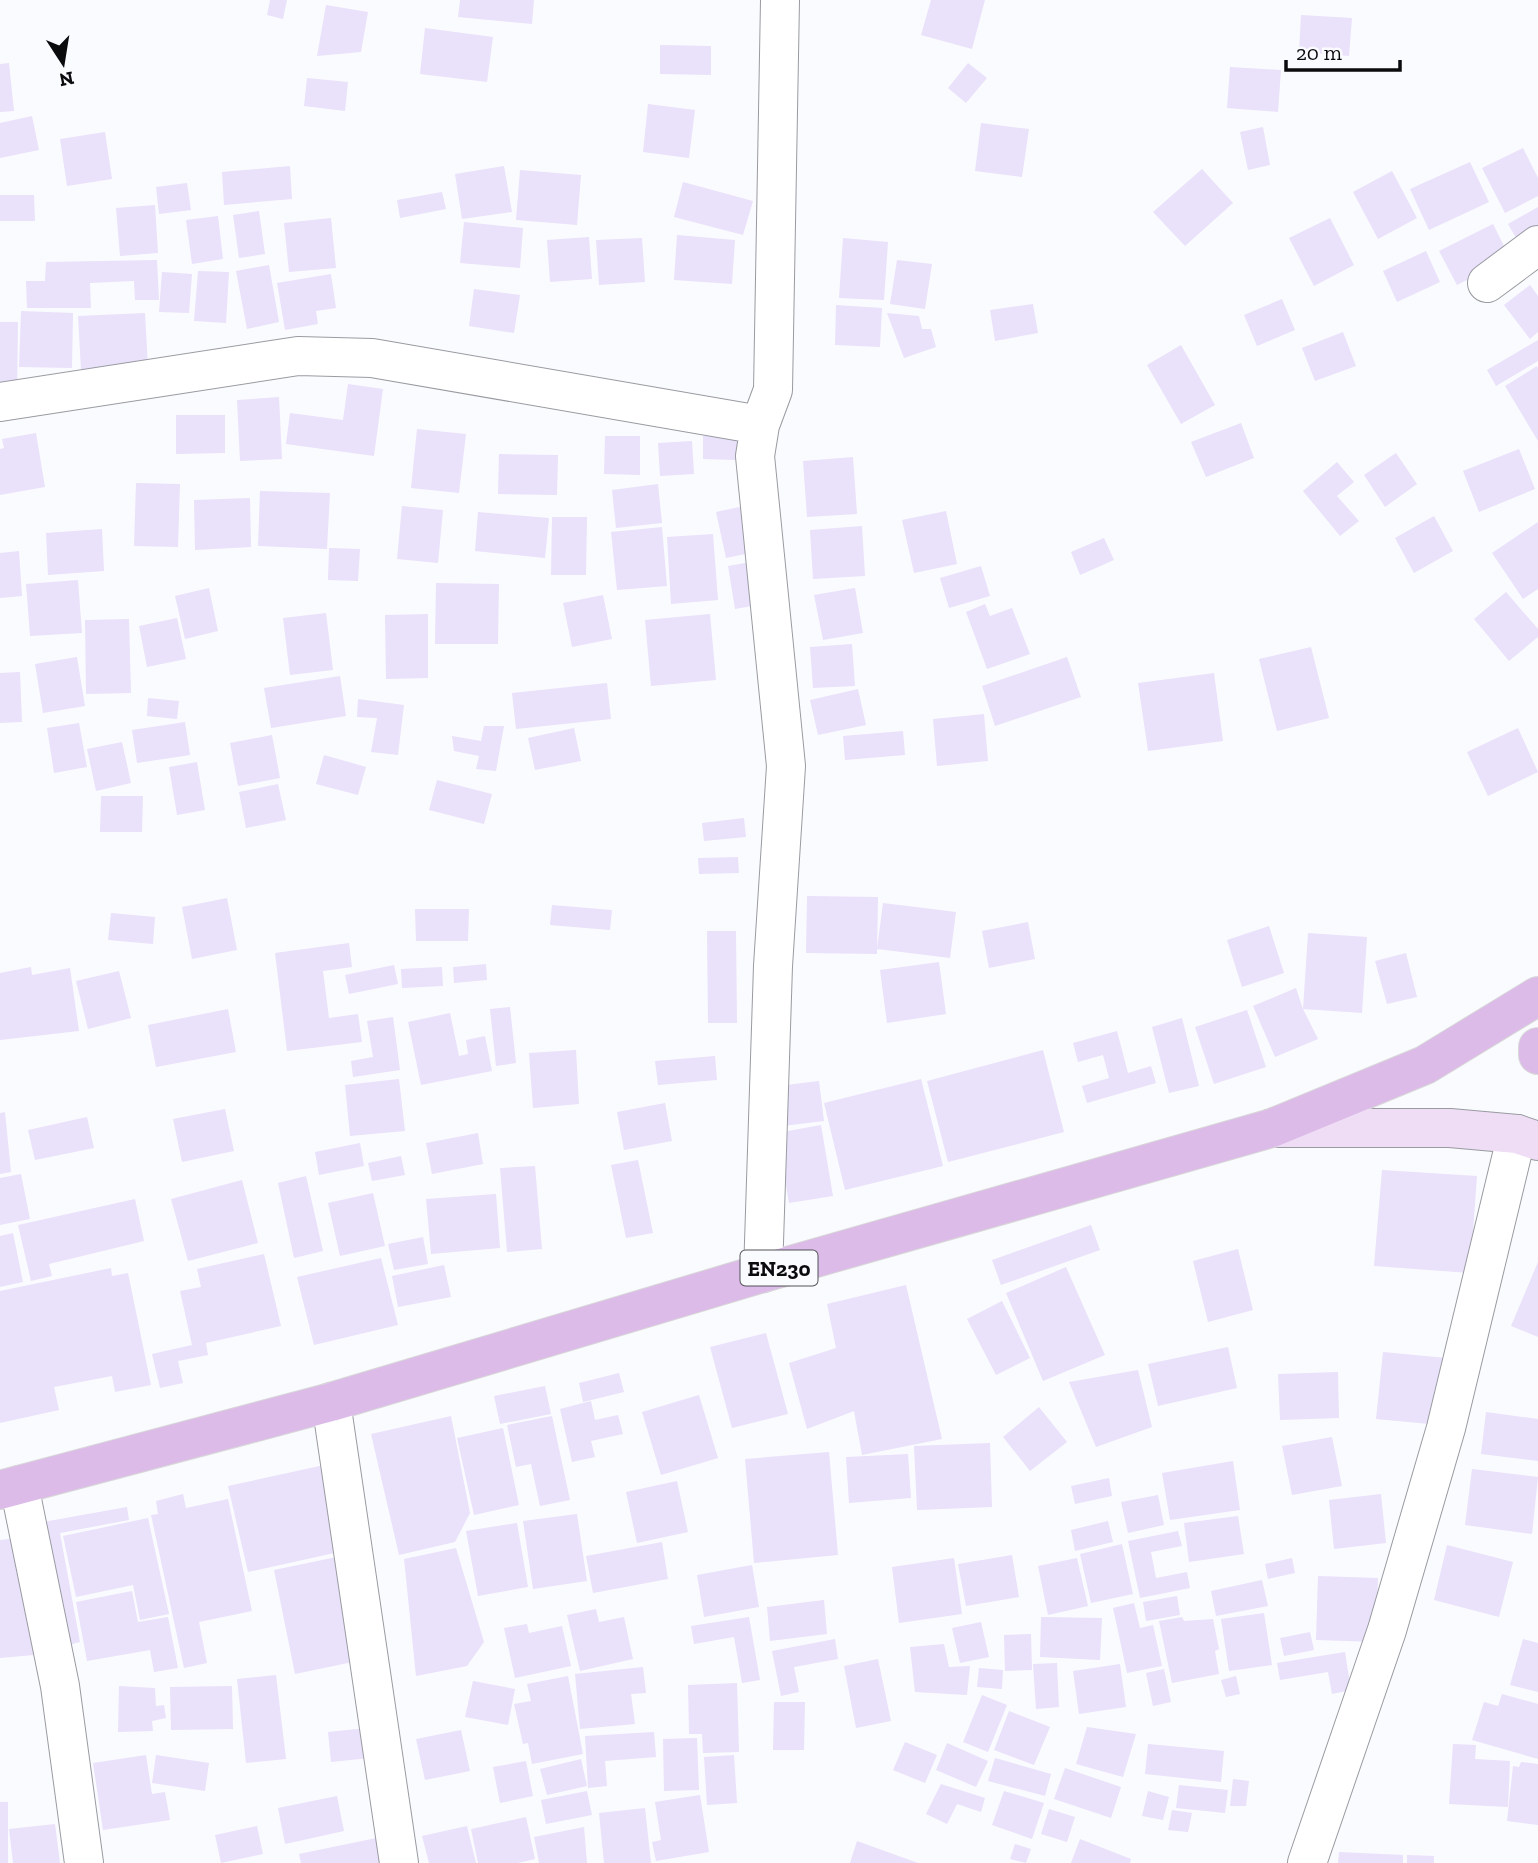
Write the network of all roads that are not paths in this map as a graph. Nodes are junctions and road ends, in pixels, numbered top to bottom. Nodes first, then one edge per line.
1 (780, 0) edge
2 (1538, 245) edge
3 (1487, 283) dead end
4 (0, 402) edge
5 (760, 425) junction
6 (1538, 996) edge
7 (1538, 1047) edge
8 (1538, 1055) edge
9 (1272, 1128) junction
10 (1528, 1137) edge
11 (763, 1273) junction
12 (331, 1402) junction
13 (10, 1488) edge
14 (84, 1863) edge
15 (399, 1863) edge
16 (1307, 1863) edge

1 - 5 street
2 - 3 street
4 - 5 street
5 - 11 street
6 - 9 main road, EN230
7 - 8 main road
9 - 10 main road
9 - 11 main road, EN230
10 - 16 street
11 - 12 main road, EN230
12 - 13 main road, EN230
12 - 15 street
13 - 14 street

